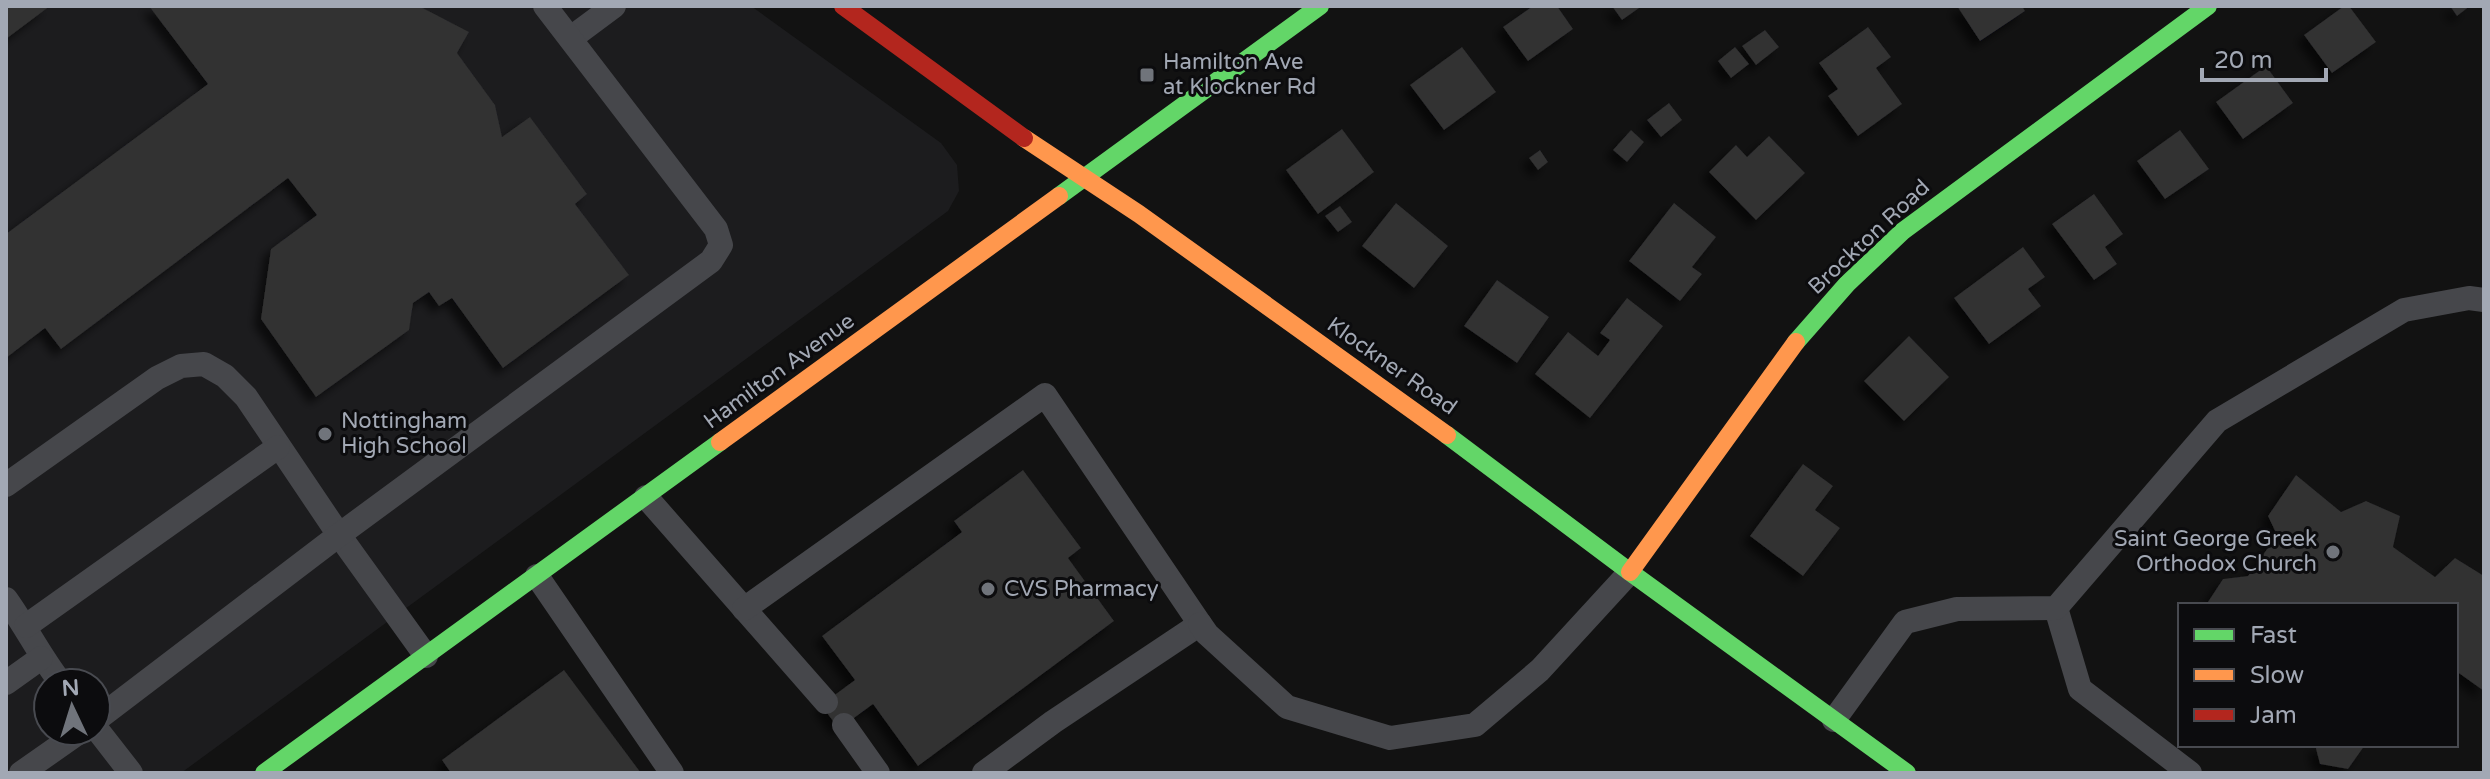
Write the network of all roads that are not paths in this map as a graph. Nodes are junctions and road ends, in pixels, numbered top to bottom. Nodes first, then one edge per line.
1 (545, 6) edge
2 (614, 6) edge
3 (843, 6) edge
4 (1320, 6) edge
5 (2208, 6) edge
6 (571, 38) junction
7 (1085, 178) junction
8 (2484, 300) edge
9 (278, 447) junction
10 (6, 485) edge
11 (646, 497) junction
12 (339, 535) junction
13 (1630, 572) junction
14 (537, 576) junction
15 (6, 599) edge
16 (2056, 608) junction
17 (744, 609) junction
18 (1200, 624) junction
19 (26, 626) junction
20 (426, 656) junction
21 (41, 658) junction
22 (48, 667) edge
23 (6, 683) edge
24 (826, 702) dead end
25 (112, 708) edge
26 (1834, 720) junction
27 (844, 725) dead end
28 (58, 747) edge
29 (111, 747) edge
30 (21, 773) edge
31 (131, 773) edge
32 (264, 773) edge
33 (672, 773) edge
34 (878, 773) edge
35 (984, 773) edge
36 (1907, 773) edge
37 (2190, 773) edge

1 - 6 lane
2 - 6 lane
3 - 7 main road, Klockner Road
4 - 7 main road, Hamilton Avenue
5 - 13 main road, Brockton Road
6 - 12 lane
7 - 11 main road, Hamilton Avenue
7 - 13 main road, Klockner Road
8 - 16 lane
9 - 10 lane
9 - 12 lane
9 - 19 lane
11 - 14 main road, Hamilton Avenue
11 - 17 lane
12 - 20 lane
12 - 25 lane
13 - 18 lane
13 - 26 main road, Klockner Road
14 - 20 main road, Hamilton Avenue
14 - 33 lane
15 - 19 lane
16 - 26 lane
16 - 37 lane
17 - 18 lane
17 - 24 lane
18 - 35 lane
19 - 21 lane
20 - 32 main road, Hamilton Avenue
21 - 22 lane
21 - 23 lane
26 - 36 main road, Klockner Road
27 - 34 lane
28 - 30 lane
29 - 31 lane

